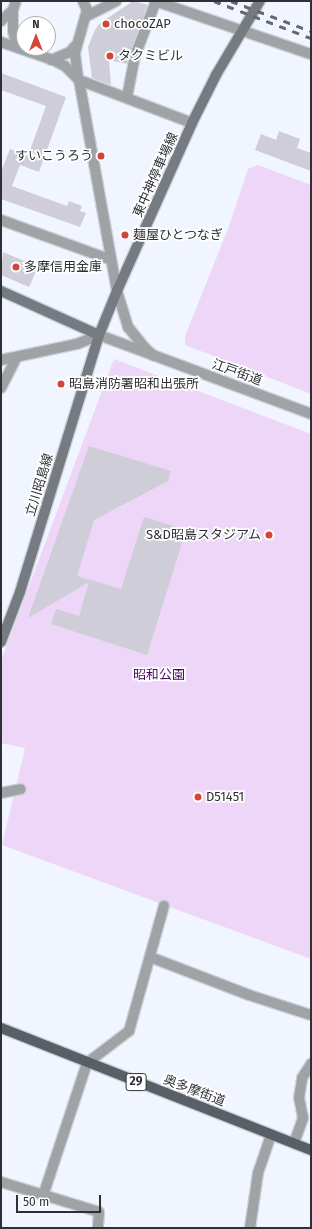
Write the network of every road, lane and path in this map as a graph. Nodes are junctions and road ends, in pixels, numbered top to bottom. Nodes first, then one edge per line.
1 (83, 1) edge
2 (116, 1) edge
3 (155, 1) edge
4 (260, 1) edge
5 (15, 6) edge
6 (86, 17) junction
7 (1, 21) edge
8 (243, 29) junction
9 (1, 42) edge
10 (16, 44) edge
11 (76, 45) junction
12 (16, 47) edge
13 (311, 54) edge
14 (41, 56) edge
15 (51, 60) junction
16 (79, 80) junction
17 (127, 97) junction
18 (192, 123) junction
19 (1, 220) edge
20 (109, 259) junction
21 (117, 290) junction
22 (1, 291) edge
23 (99, 335) junction
24 (154, 356) junction
25 (17, 357) junction
26 (1, 360) edge
27 (1, 388) edge
28 (311, 414) edge
29 (1, 642) edge
30 (21, 789) dead end
31 (1, 793) edge
32 (164, 906) dead end
33 (150, 957) junction
34 (311, 1015) edge
35 (1, 1028) edge
36 (87, 1063) junction
37 (311, 1064) edge
38 (307, 1115) edge
39 (271, 1135) junction
40 (294, 1143) junction
41 (311, 1150) edge
42 (1, 1182) edge
43 (43, 1196) junction
44 (98, 1228) edge
45 (250, 1228) edge

1 - 6 street
2 - 6 street
3 - 8 street
3 - 17 street
4 - 8 main road
5 - 7 street
5 - 10 street
6 - 11 street
8 - 13 street
8 - 18 main road, 東中神停車場線
9 - 12 street
11 - 15 street
11 - 16 street, 江戸街道
14 - 15 street
15 - 16 street
16 - 17 street
16 - 20 street, 江戸街道
17 - 18 street
18 - 21 main road, 東中神停車場線
19 - 20 street
20 - 21 street, 江戸街道
21 - 23 main road, 東中神停車場線
21 - 24 street, 江戸街道
22 - 23 main road, 江戸街道
23 - 24 street, 江戸街道
23 - 25 street
23 - 29 main road, 立川昭島線
24 - 28 street, 江戸街道
25 - 26 street
25 - 27 street
30 - 31 street
32 - 33 street
33 - 34 street
33 - 36 street
35 - 36 main road, 奥多摩街道 / 29
36 - 39 main road, 奥多摩街道 / 29
36 - 43 street
37 - 38 street
38 - 40 street
39 - 40 main road, 奥多摩街道 / 29
39 - 45 street
40 - 41 main road, 奥多摩街道 / 29
42 - 43 street
43 - 44 street

